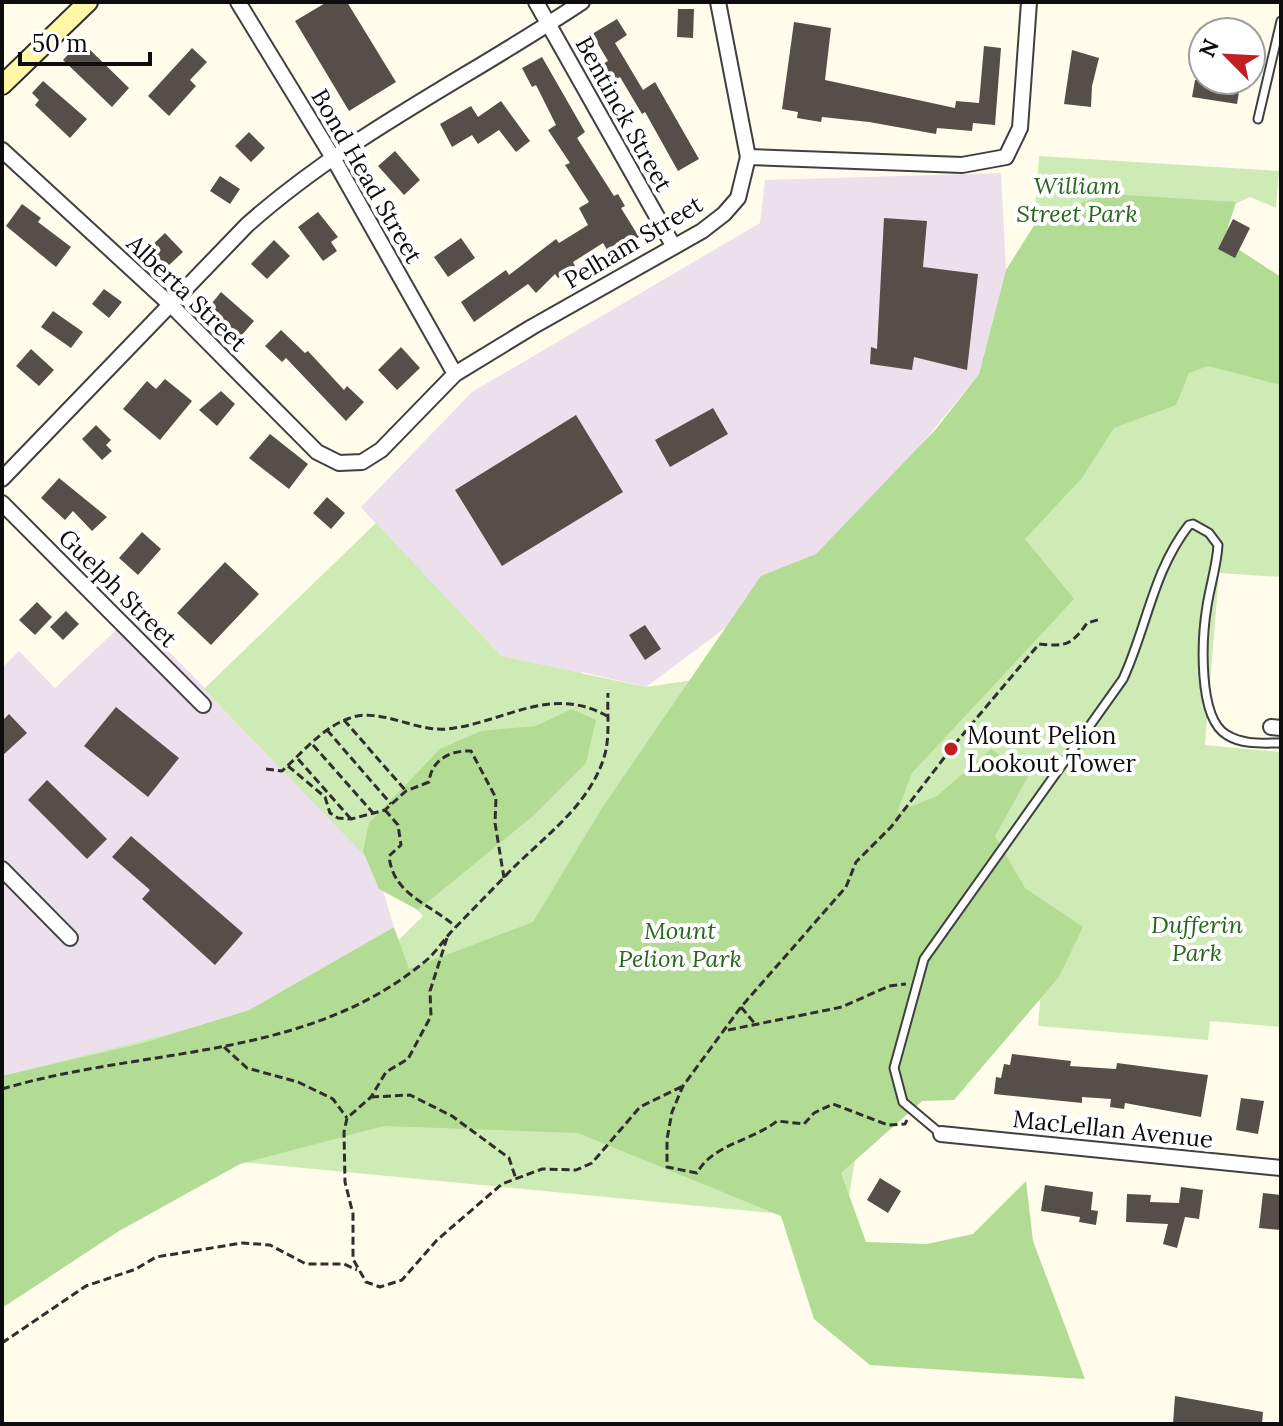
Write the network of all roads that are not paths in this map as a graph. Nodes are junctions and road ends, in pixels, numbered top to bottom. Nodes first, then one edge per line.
1 (88, 2) edge
2 (238, 2) edge
3 (536, 2) edge
4 (582, 2) edge
5 (718, 2) edge
6 (1029, 2) edge
7 (1281, 21) edge
8 (548, 24) junction
9 (2, 85) edge
10 (1258, 119) dead end
11 (2, 150) edge
12 (332, 156) junction
13 (748, 157) junction
14 (674, 247) junction
15 (172, 306) junction
16 (455, 374) junction
17 (343, 463) joint
18 (2, 479) edge
19 (2, 503) edge
20 (203, 705) dead end
21 (1281, 743) edge
22 (2, 869) edge
23 (70, 938) dead end
24 (941, 1134) joint
25 (1281, 1168) edge

1 - 9 main road
2 - 12 street, Bond Head Street
3 - 8 street, Bentinck Street
4 - 8 street
5 - 13 street
6 - 13 street
7 - 10 lane
8 - 12 street
8 - 14 street, Bentinck Street
11 - 15 street, Alberta Street
12 - 15 street
12 - 16 street, Bond Head Street
13 - 14 street, Pelham Street
14 - 16 street, Pelham Street
15 - 17 street, Alberta Street
15 - 18 street
16 - 17 street, Pelham Street
19 - 20 street, Guelph Street
21 - 24 lane
22 - 23 street
24 - 25 street, MacLellan Avenue

